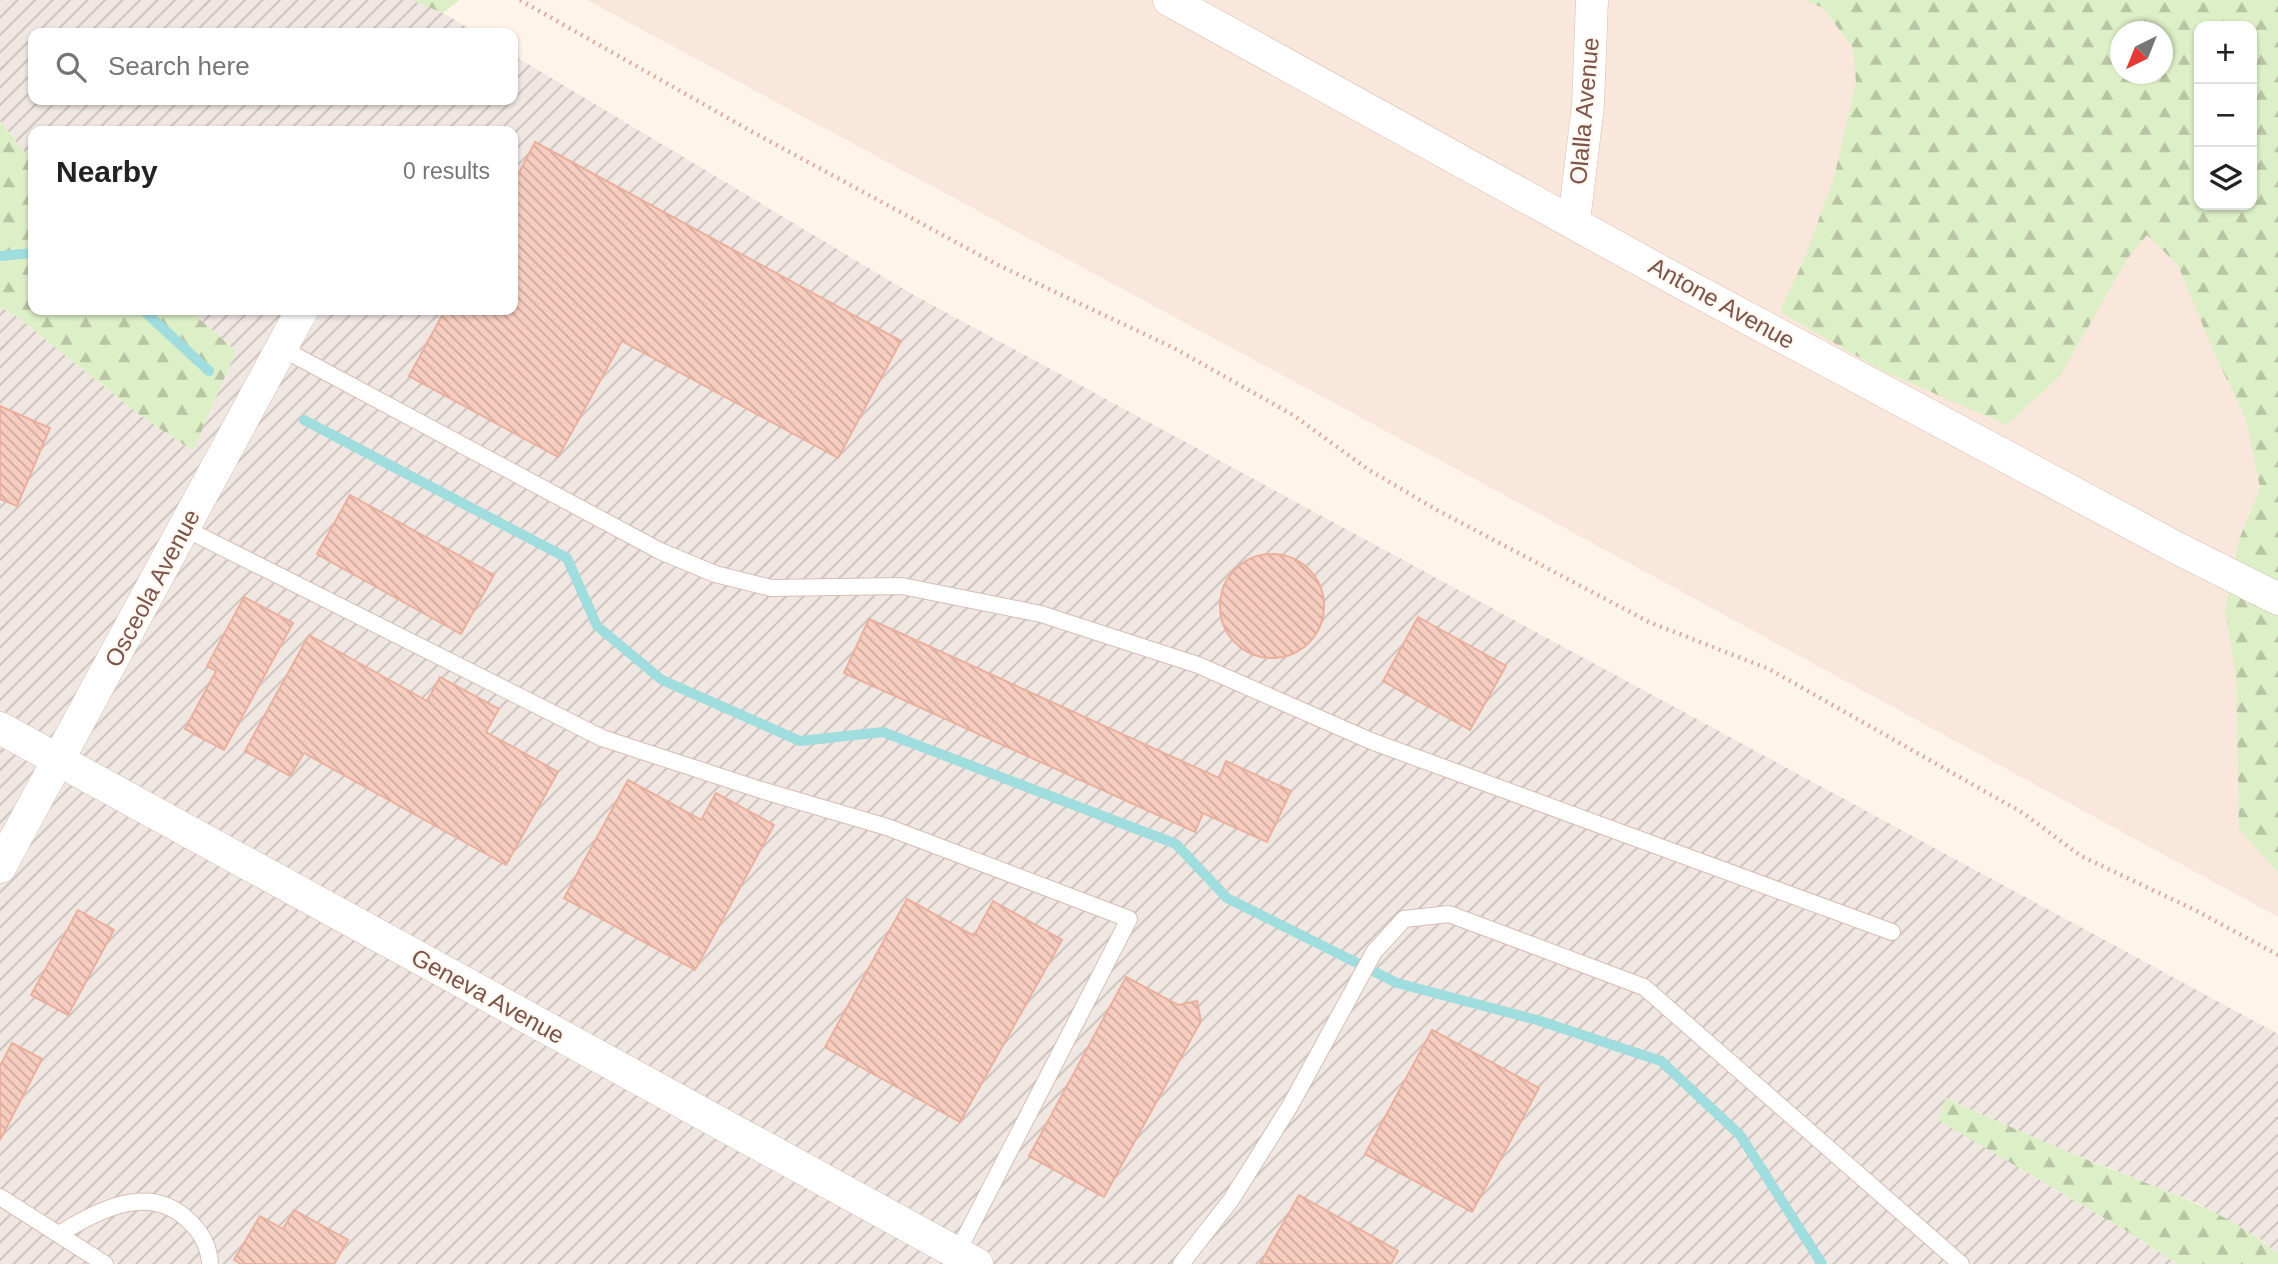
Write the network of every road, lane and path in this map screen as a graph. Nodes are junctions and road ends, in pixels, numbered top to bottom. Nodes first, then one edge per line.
1 (520, 0) edge
2 (1169, 0) edge
3 (1592, 0) edge
4 (1574, 222) junction
5 (299, 315) edge
6 (281, 348) junction
7 (184, 528) junction
8 (2278, 600) edge
9 (0, 729) edge
10 (59, 761) junction
11 (0, 867) edge
12 (1892, 932) dead end
13 (2278, 955) edge
14 (0, 1197) edge
15 (60, 1234) junction
16 (967, 1259) edge
17 (105, 1264) edge
18 (210, 1264) edge
19 (1181, 1264) edge
20 (1961, 1264) edge

1 - 13 path
2 - 4 street, Antone Avenue
3 - 4 street, Olalla Avenue
4 - 8 street, Antone Avenue
5 - 6 street, Osceola Avenue
6 - 7 street, Osceola Avenue
6 - 12 lane
7 - 10 street, Osceola Avenue
7 - 16 lane
9 - 10 street, Geneva Avenue
10 - 11 street, Osceola Avenue
10 - 16 street, Geneva Avenue
14 - 15 lane
15 - 17 lane
15 - 18 lane
19 - 20 lane

